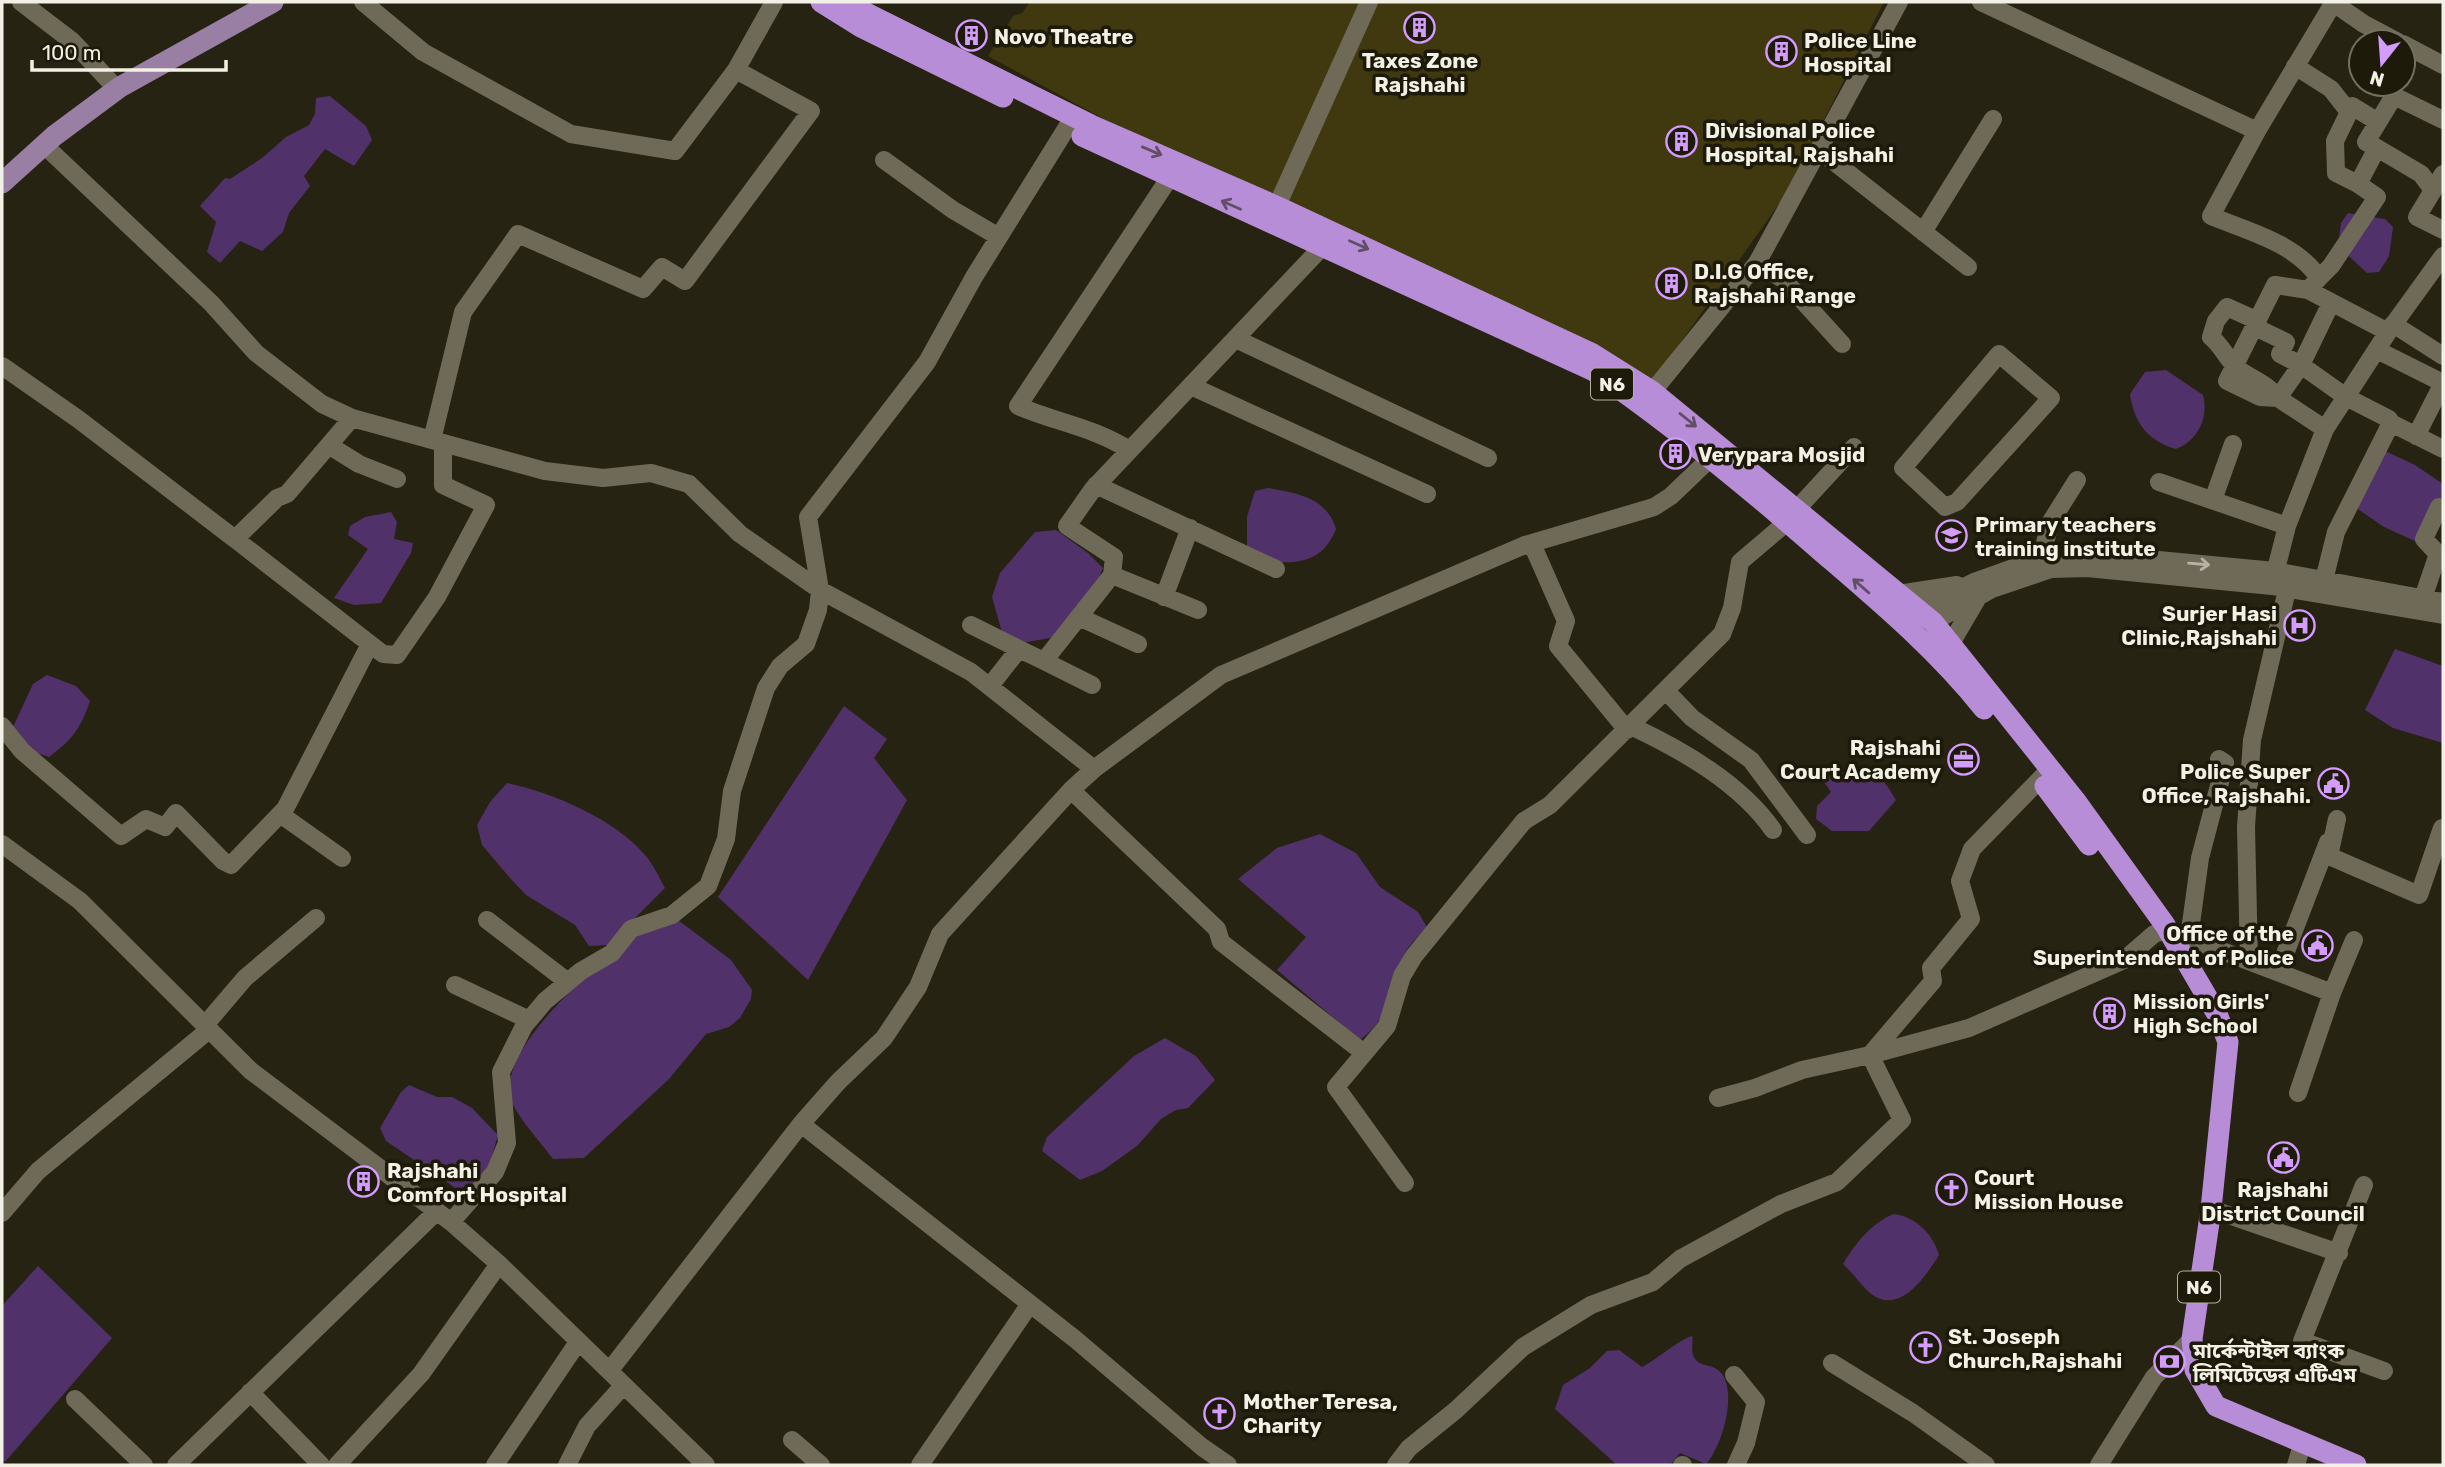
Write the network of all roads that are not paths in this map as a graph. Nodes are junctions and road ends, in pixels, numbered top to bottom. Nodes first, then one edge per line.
1 (21, 2) edge
2 (273, 2) edge
3 (363, 2) edge
4 (774, 2) edge
5 (821, 2) edge
6 (849, 2) edge
7 (1368, 2) edge
8 (1899, 2) edge
9 (1981, 2) edge
10 (2333, 2) edge
11 (867, 14) edge
12 (2372, 28) edge
13 (2417, 51) edge
14 (2443, 65) edge
15 (2295, 66) junction
16 (736, 71) junction
17 (117, 89) junction
18 (2349, 113) junction
19 (1993, 120) dead end
20 (2443, 120) edge
21 (2378, 122) junction
22 (1071, 123) junction
23 (2257, 131) junction
24 (44, 145) junction
25 (1819, 149) junction
26 (2377, 149) junction
27 (884, 160) dead end
28 (2443, 174) edge
29 (1170, 177) junction
30 (2, 183) edge
31 (2358, 184) junction
32 (2433, 190) junction
33 (1273, 214) junction
34 (2443, 230) edge
35 (1923, 232) junction
36 (999, 237) junction
37 (1323, 246) junction
38 (1757, 263) junction
39 (2441, 265) edge
40 (1968, 267) dead end
41 (2313, 284) junction
42 (2331, 303) junction
43 (2256, 324) junction
44 (2391, 328) junction
45 (1236, 338) junction
46 (1842, 344) dead end
47 (2377, 350) junction
48 (2443, 356) edge
49 (2301, 365) junction
50 (2, 366) edge
51 (2235, 366) junction
52 (2443, 383) edge
53 (1191, 386) junction
54 (2346, 397) junction
55 (1648, 398) junction
56 (2278, 398) junction
57 (352, 418) junction
58 (2391, 424) junction
59 (2325, 429) junction
60 (2416, 436) junction
61 (437, 442) junction
62 (2233, 444) dead end
63 (330, 446) junction
64 (1854, 447) dead end
65 (2443, 449) edge
66 (1129, 450) junction
67 (1715, 453) junction
68 (1488, 458) dead end
69 (397, 479) dead end
70 (2077, 480) dead end
71 (2159, 482) dead end
72 (1096, 485) junction
73 (1427, 494) dead end
74 (2213, 500) junction
75 (2442, 506) edge
76 (1945, 507) joint
77 (1791, 516) junction
78 (2287, 526) junction
79 (1190, 528) junction
80 (235, 539) junction
81 (1532, 544) junction
82 (2441, 555) edge
83 (2041, 559) junction
84 (1276, 569) dead end
85 (1112, 576) junction
86 (2281, 580) junction
87 (2324, 580) junction
88 (820, 590) junction
89 (1976, 590) junction
90 (1898, 594) junction
91 (1164, 597) junction
92 (2423, 598) junction
93 (2443, 602) edge
94 (1198, 610) dead end
95 (2443, 615) edge
96 (1079, 617) junction
97 (1916, 621) junction
98 (971, 625) dead end
99 (370, 644) junction
100 (1138, 644) dead end
101 (1950, 645) junction
102 (1019, 649) junction
103 (1044, 661) junction
104 (1092, 685) dead end
105 (989, 686) junction
106 (1666, 691) junction
107 (2, 726) edge
108 (1629, 728) junction
109 (2219, 759) dead end
110 (1094, 769) junction
111 (2044, 773) junction
112 (1071, 790) junction
113 (280, 814) junction
114 (2442, 828) edge
115 (1773, 830) dead end
116 (1807, 835) dead end
117 (2, 844) edge
118 (342, 858) dead end
119 (316, 918) dead end
120 (486, 920) dead end
121 (2160, 932) junction
122 (2189, 938) junction
123 (2354, 940) dead end
124 (2249, 961) junction
125 (2278, 972) junction
126 (568, 982) junction
127 (455, 985) dead end
128 (2332, 993) junction
129 (529, 1020) junction
130 (207, 1027) junction
131 (1364, 1054) junction
132 (1870, 1055) junction
133 (2298, 1093) dead end
134 (1718, 1098) dead end
135 (801, 1124) junction
136 (1405, 1183) dead end
137 (2364, 1185) dead end
138 (2211, 1209) junction
139 (2, 1213) edge
140 (443, 1217) junction
141 (2339, 1253) junction
142 (499, 1264) junction
143 (1030, 1304) junction
144 (2192, 1339) junction
145 (578, 1342) junction
146 (1832, 1363) dead end
147 (610, 1370) junction
148 (2384, 1371) dead end
149 (1734, 1375) dead end
150 (623, 1386) junction
151 (250, 1392) junction
152 (75, 1399) dead end
153 (792, 1440) dead end
154 (2299, 1455) edge
155 (2327, 1459) edge
156 (144, 1465) edge
157 (176, 1465) edge
158 (321, 1465) edge
159 (337, 1465) edge
160 (495, 1465) edge
161 (567, 1465) edge
162 (706, 1465) edge
163 (821, 1465) edge
164 (920, 1465) edge
165 (1228, 1465) edge
166 (1396, 1465) edge
167 (1736, 1465) edge
168 (1986, 1465) edge
169 (2099, 1465) edge
170 (2356, 1465) edge

1 - 17 street
2 - 17 main road
3 - 16 street
4 - 16 street
5 - 11 highway, N6
6 - 11 highway, N6
7 - 33 street
8 - 25 street
9 - 23 street
10 - 12 street
10 - 15 street
11 - 22 highway, N6
13 - 14 street
15 - 18 street
15 - 23 street
16 - 61 street
17 - 24 main road
18 - 21 street
18 - 31 street
19 - 35 street
20 - 21 street
21 - 26 street
22 - 29 highway, N6
22 -> 33 highway, N6
22 - 36 street
23 - 41 street
24 - 30 main road
24 - 57 street
25 - 35 street
25 - 38 street
26 - 31 street
26 - 32 street
27 - 36 street
28 - 32 street
33 -> 29 highway, N6
29 - 66 street
31 - 41 street
32 - 34 street
33 - 37 highway, N6
33 -> 55 highway, N6
35 - 40 street
36 - 88 street
37 - 45 street
37 - 55 highway, N6
38 - 46 street
38 - 55 street
39 - 44 street
41 - 42 street
41 - 43 street
42 - 44 street
42 - 49 street
43 - 49 street
43 - 51 street
43 - 51 street
44 - 47 street
44 - 48 street
45 - 53 street
45 - 68 street
47 - 52 street
47 - 54 street
49 - 54 street
49 - 56 street
50 - 80 street
51 - 56 street
52 - 60 street
53 - 66 street
53 - 73 street
54 - 58 street
54 - 59 street
55 - 67 highway, N6
56 - 59 street
57 - 61 street
57 - 63 street
58 - 60 street
58 - 87 street
59 - 78 street
60 - 65 street
61 - 88 street
61 - 99 street
62 - 74 street
63 - 69 street
63 - 80 street
64 - 77 street
66 - 72 street
67 - 77 highway, N6
67 - 81 street
70 - 83 street
71 - 74 street
72 - 79 street
72 - 85 street
74 - 78 street
75 - 82 street
76 - 76 street
77 - 90 highway, N6
97 -> 77 highway, N6
77 - 106 street
78 - 86 street
79 - 84 street
79 - 91 street
80 - 99 street
81 - 108 street
81 - 110 street
82 - 92 street
83 -> 86 street
83 - 89 street
85 - 91 street
85 - 96 street
86 - 87 street
86 - 89 street
86 - 95 street
86 - 124 street
87 - 92 street
88 - 105 street
88 - 126 street
89 - 90 street
89 - 97 street
89 - 101 street
90 - 97 highway, N6
91 - 94 street
92 - 93 street
96 - 100 street
96 - 103 street
97 - 101 highway, N6
97 - 111 highway, N6
98 - 102 street
99 - 113 street
101 - 111 highway, N6
102 - 103 street
102 - 105 street
103 - 104 street
105 - 110 street
106 - 108 street
106 - 116 street
107 - 113 street
108 - 115 street
108 - 131 street
109 - 122 street
110 - 112 street
111 - 121 highway, N6
111 - 132 street
112 - 131 street
112 - 135 street
113 - 118 street
114 - 125 street
117 - 130 street
119 - 130 street
120 - 126 street
121 - 122 street
121 - 132 street
121 - 138 highway, N6
122 - 124 street
123 - 128 street
124 - 125 street
125 - 128 street
126 - 129 street
127 - 129 street
128 - 133 street
129 - 140 street
130 - 139 street
130 - 140 street
131 - 136 street
132 - 134 street
132 - 166 street
135 - 143 street
135 - 147 street
137 - 141 street
138 - 141 street
138 - 144 highway, N6
140 - 142 street
140 - 151 street
141 - 148 street
142 - 145 street
142 - 159 street
143 - 164 street
143 - 165 street
144 - 154 highway, N6
144 - 169 street
145 - 147 street
145 - 160 street
146 - 168 street
147 - 150 street
149 - 167 street
150 - 161 street
150 - 162 street
151 - 157 street
151 - 158 street
152 - 156 street
153 - 163 street
154 - 155 highway, N6
155 - 170 highway, N6

